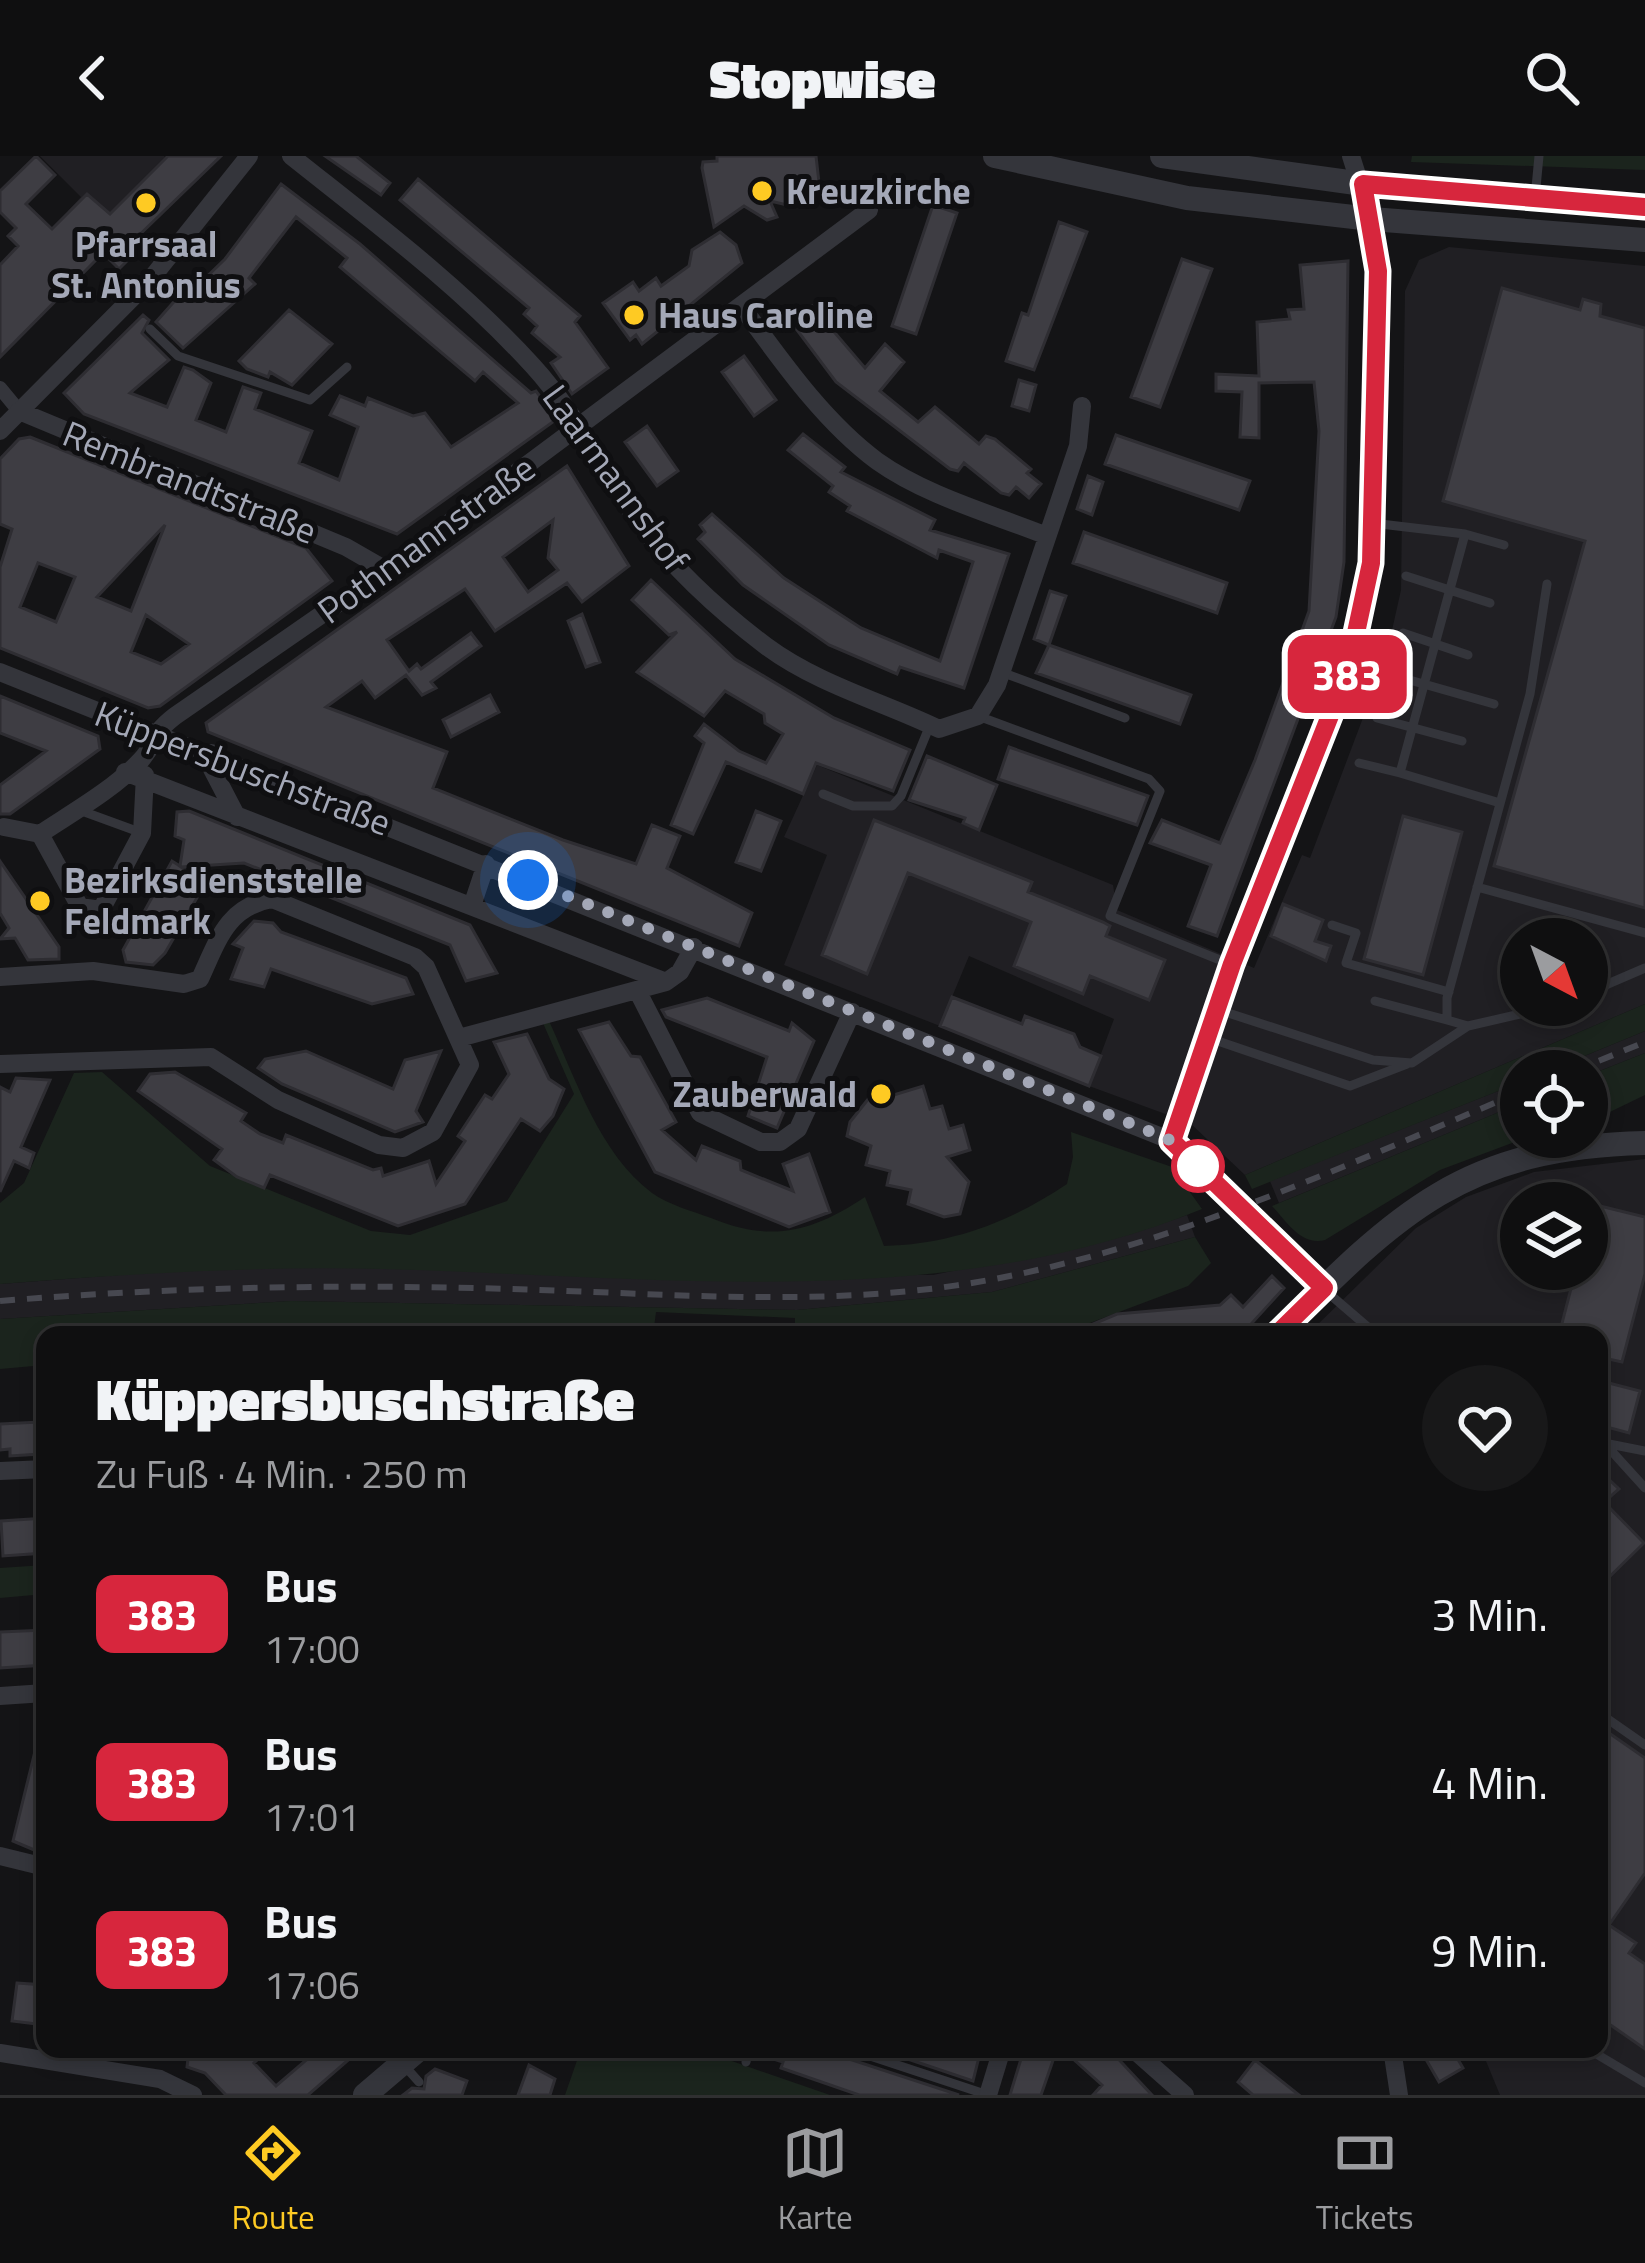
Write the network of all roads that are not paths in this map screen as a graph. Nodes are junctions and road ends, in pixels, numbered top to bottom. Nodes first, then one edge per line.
1 (249, 156) edge
2 (291, 156) edge
3 (995, 156) edge
4 (1162, 156) edge
5 (1351, 156) edge
6 (1539, 156) edge
7 (1363, 184) junction
8 (1535, 199) junction
9 (1645, 208) edge
10 (869, 210) dead end
11 (1371, 219) junction
12 (1645, 240) edge
13 (742, 308) junction
14 (151, 328) dead end
15 (346, 367) dead end
16 (0, 388) edge
17 (1082, 406) dead end
18 (19, 411) junction
19 (580, 427) junction
20 (0, 431) edge
21 (1372, 523) junction
22 (1465, 534) junction
23 (1047, 536) junction
24 (1504, 544) dead end
25 (386, 570) junction
26 (1406, 576) dead end
27 (1547, 584) dead end
28 (1450, 591) junction
29 (1490, 603) dead end
30 (1403, 633) dead end
31 (1435, 644) junction
32 (1468, 655) dead end
33 (0, 672) edge
34 (1001, 672) junction
35 (1392, 675) dead end
36 (1424, 684) junction
37 (1494, 704) dead end
38 (978, 716) junction
39 (1124, 718) dead end
40 (1377, 718) dead end
41 (930, 725) junction
42 (1413, 727) junction
43 (153, 733) junction
44 (1462, 740) dead end
45 (211, 753) junction
46 (144, 758) junction
47 (1360, 763) dead end
48 (124, 772) junction
49 (1400, 773) junction
50 (145, 782) junction
51 (823, 794) dead end
52 (1500, 803) junction
53 (76, 809) junction
54 (237, 817) junction
55 (4, 827) dead end
56 (142, 832) junction
57 (40, 834) junction
58 (486, 864) junction
59 (1478, 887) junction
60 (472, 906) junction
61 (1332, 925) dead end
62 (1645, 933) edge
63 (694, 947) junction
64 (1232, 964) junction
65 (631, 967) junction
66 (1645, 968) edge
67 (0, 977) edge
68 (666, 982) junction
69 (1608, 984) edge
70 (637, 990) junction
71 (1449, 992) junction
72 (1375, 1001) dead end
73 (1219, 1010) junction
74 (852, 1012) junction
75 (1500, 1019) edge
76 (1447, 1020) junction
77 (1468, 1026) junction
78 (1209, 1037) junction
79 (459, 1038) junction
80 (1412, 1063) junction
81 (0, 1064) edge
82 (1172, 1141) junction
83 (1645, 1143) edge
84 (1324, 1288) junction
85 (1285, 1326) edge
86 (1367, 1326) edge
87 (1608, 1445) edge
88 (1608, 1450) edge
89 (1645, 1451) edge
90 (36, 1469) edge
91 (0, 1471) edge
92 (1645, 1488) edge
93 (36, 1694) edge
94 (0, 1696) edge
95 (1608, 1719) edge
96 (1645, 1745) edge
97 (0, 1856) edge
98 (36, 1865) edge
99 (0, 2053) edge
100 (747, 2058) edge
101 (876, 2058) edge
102 (999, 2058) edge
103 (1143, 2058) edge
104 (1393, 2058) edge
105 (1603, 2058) edge
106 (746, 2062) dead end
107 (413, 2065) edge
108 (1645, 2083) edge
109 (193, 2095) edge
110 (365, 2095) edge
111 (988, 2095) edge
112 (1185, 2095) edge
113 (1399, 2095) edge

1 - 18 street
2 - 19 street, Laarmannshof
3 - 11 street
4 - 7 street
5 - 7 street
6 - 8 lane
7 - 8 street
7 - 11 street
8 - 9 street
10 - 13 street, Pothmannstraße
11 - 12 street
11 - 21 street
13 - 19 street, Pothmannstraße
13 - 23 street
14 - 15 lane
16 - 18 street, Rembrandtstraße
17 - 23 street
18 - 20 street
18 - 25 street, Rembrandtstraße
19 - 25 street, Pothmannstraße
19 - 41 street, Laarmannshof
21 - 22 lane
21 - 64 street
22 - 24 lane
22 - 28 lane
23 - 34 street
25 - 43 street, Pothmannstraße
26 - 28 lane
27 - 52 lane
28 - 29 lane
28 - 31 lane
30 - 31 lane
31 - 32 lane
31 - 36 lane
33 - 43 street, Küppersbuschstraße
34 - 38 street
34 - 39 lane
35 - 36 lane
36 - 37 lane
36 - 42 lane
38 - 41 street
38 - 64 lane
40 - 42 lane
41 - 51 lane
42 - 44 lane
42 - 49 lane
43 - 45 street, Küppersbuschstraße
43 - 46 street
45 - 54 street
45 - 58 street, Küppersbuschstraße
46 - 48 street
46 - 50 street
47 - 49 lane
48 - 50 street, Küppersbuschstraße
48 - 53 street
49 - 52 lane
50 - 54 street, Küppersbuschstraße
50 - 56 street
52 - 59 lane
53 - 56 lane
53 - 57 street
54 - 60 street, Küppersbuschstraße
55 - 57 street
56 - 57 street
58 - 60 street
58 - 63 street, Küppersbuschstraße
59 - 62 lane
59 - 71 lane
60 - 65 street, Küppersbuschstraße
61 - 71 lane
63 - 68 street
63 - 74 street, Küppersbuschstraße
64 - 73 street
65 - 68 street, Küppersbuschstraße
65 - 70 lane
66 - 69 lane
67 - 79 street
68 - 70 street
70 - 74 street
70 - 79 street
71 - 76 lane
72 - 76 lane
73 - 78 street
73 - 80 lane
74 - 82 street, Küppersbuschstraße
75 - 77 lane
76 - 77 lane
77 - 80 lane
78 - 80 lane
78 - 82 street
79 - 81 street
82 - 84 street, Küppersbuschstraße
83 - 84 street
84 - 85 street
84 - 86 lane
87 - 89 lane
88 - 92 lane
90 - 91 street
93 - 94 street
95 - 96 lane
97 - 98 street
99 - 109 street
100 - 106 lane
101 - 111 lane
102 - 111 street
103 - 112 street
104 - 113 street
105 - 108 lane
107 - 110 street

